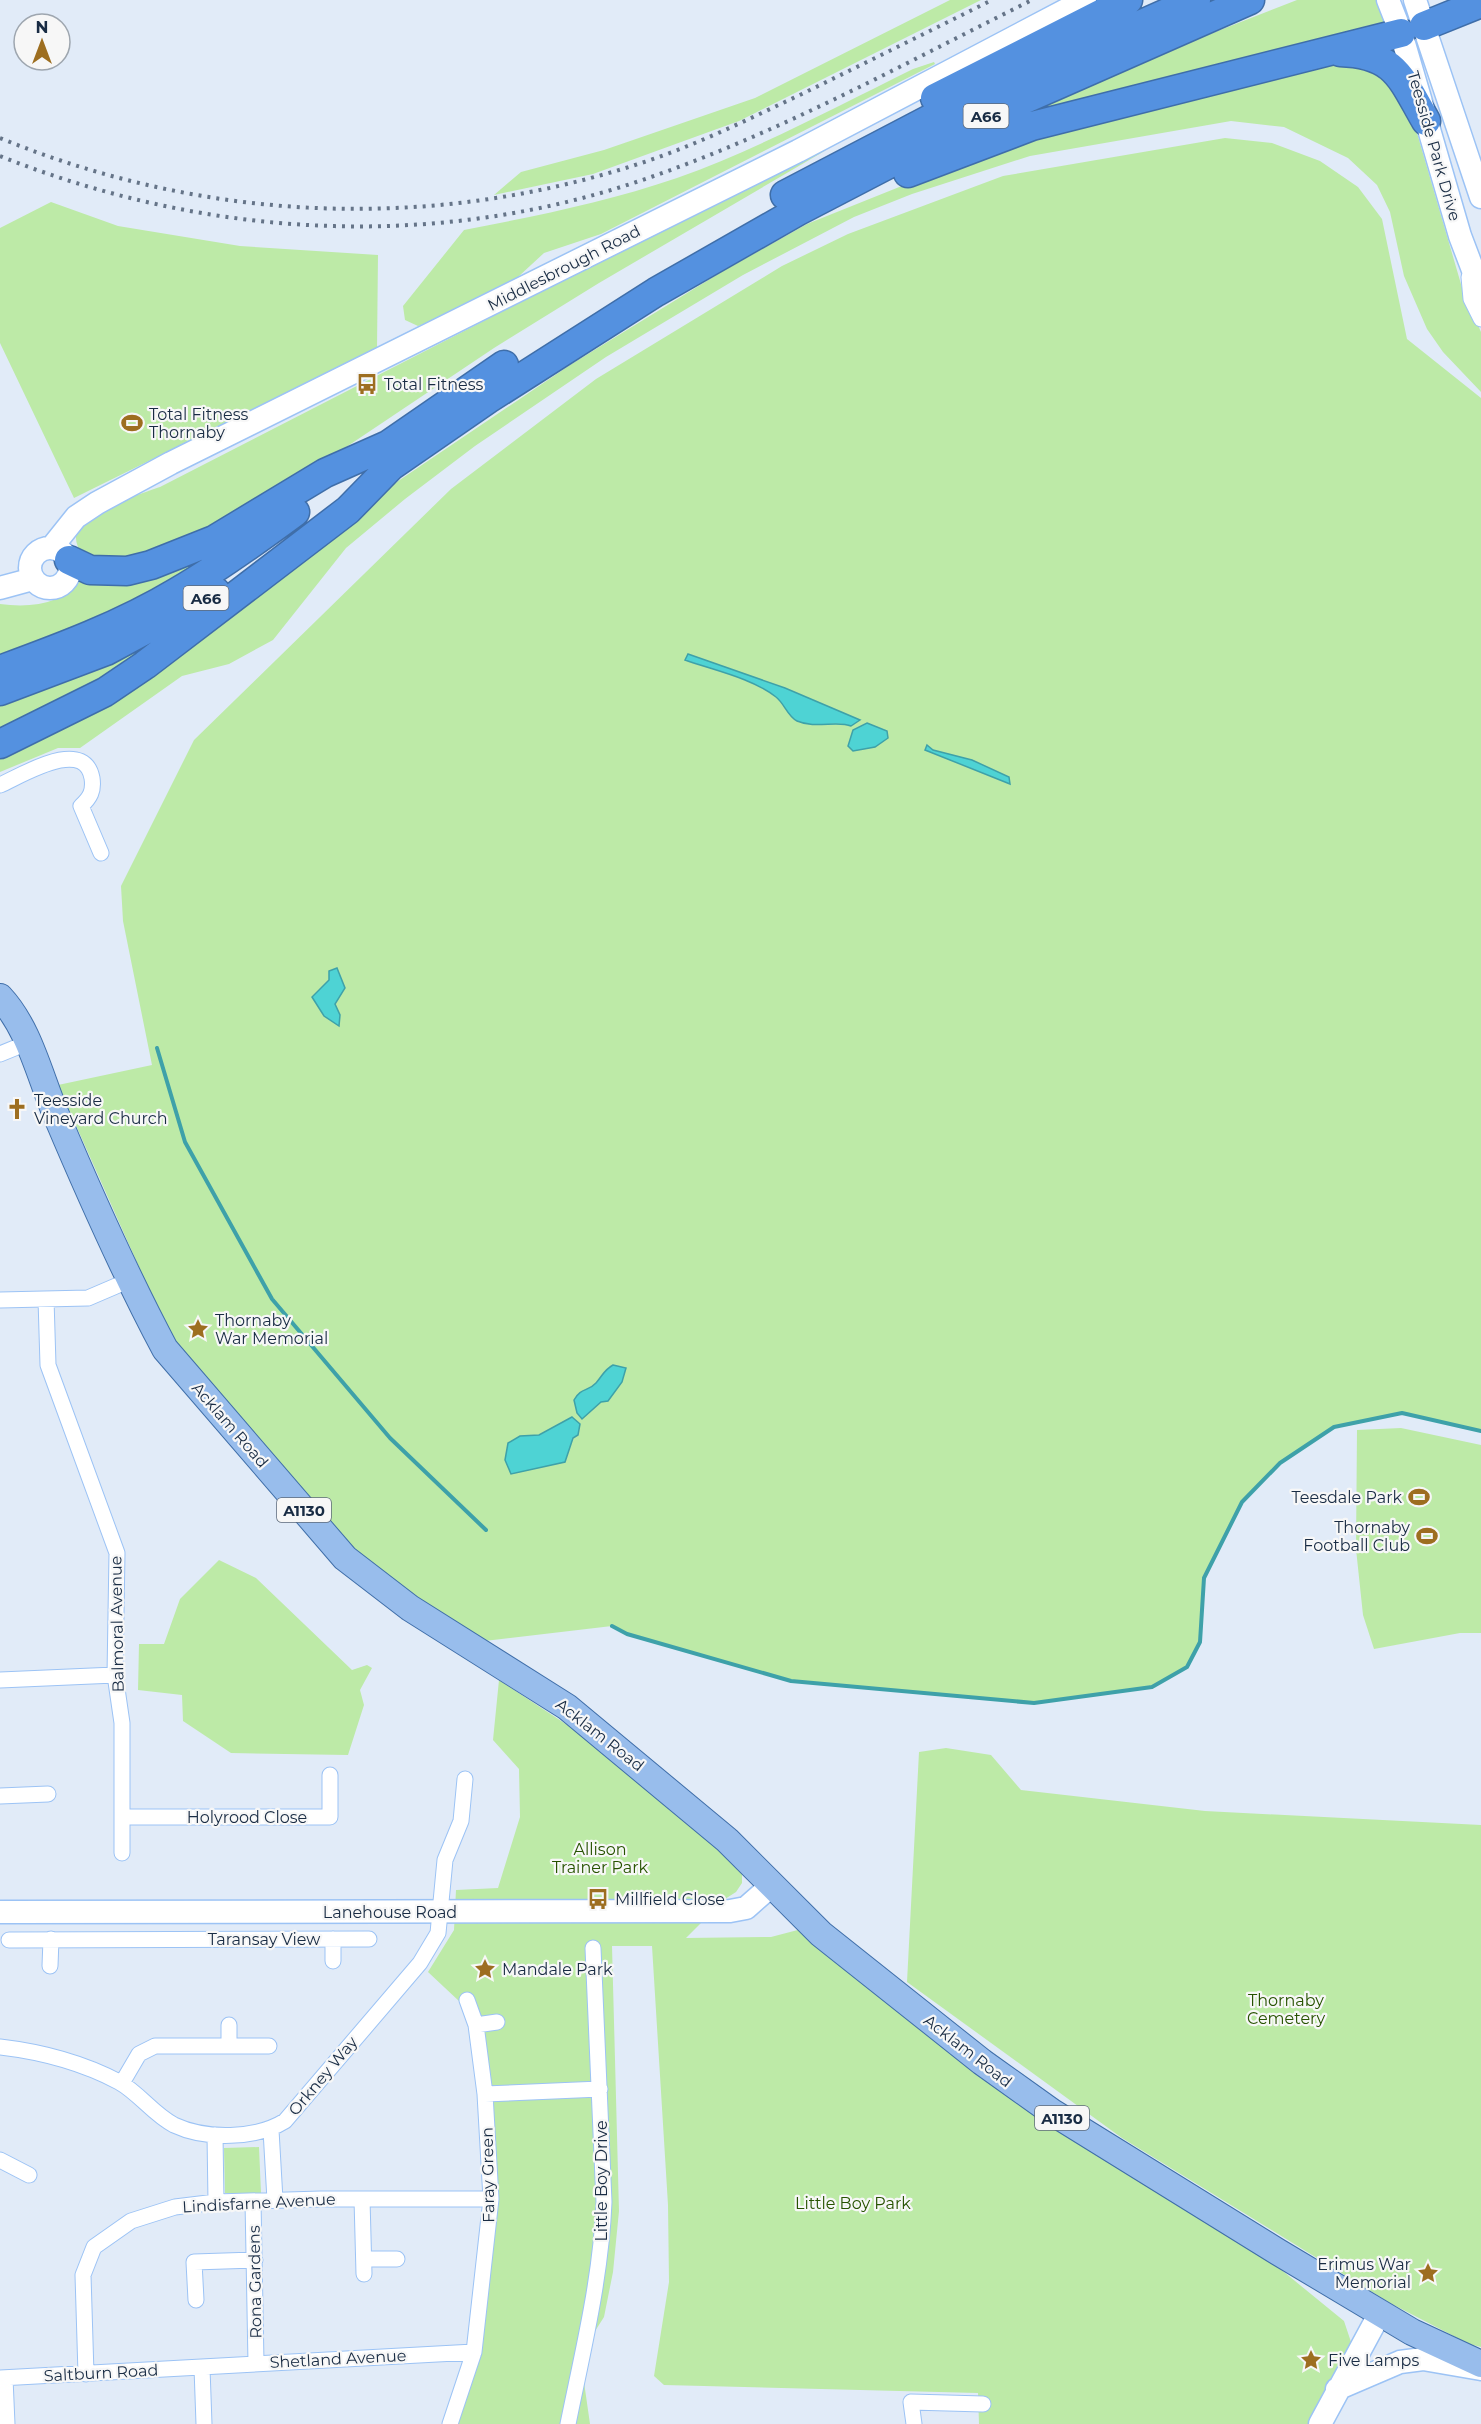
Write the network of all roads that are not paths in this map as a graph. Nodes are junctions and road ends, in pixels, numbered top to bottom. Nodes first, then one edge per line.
1 (1085, 0) edge
2 (1128, 0) edge
3 (1196, 0) edge
4 (1250, 0) edge
5 (1481, 3) edge
6 (1404, 13) edge
7 (1329, 51) junction
8 (1426, 121) junction
9 (1481, 197) edge
10 (777, 200) junction
11 (729, 249) junction
12 (1468, 261) junction
13 (1481, 291) edge
14 (1481, 320) edge
15 (389, 456) junction
16 (61, 554) junction
17 (33, 579) junction
18 (0, 588) edge
19 (0, 670) edge
20 (0, 691) edge
21 (0, 744) edge
22 (0, 785) edge
23 (100, 853) dead end
24 (0, 998) edge
25 (27, 1043) junction
26 (0, 1054) edge
27 (130, 1280) junction
28 (46, 1299) junction
29 (0, 1300) edge
30 (115, 1674) junction
31 (0, 1680) edge
32 (330, 1775) dead end
33 (465, 1779) dead end
34 (48, 1794) dead end
35 (0, 1796) edge
36 (122, 1817) junction
37 (122, 1853) dead end
38 (771, 1886) junction
39 (194, 1911) junction
40 (0, 1912) edge
41 (439, 1913) junction
42 (195, 1939) junction
43 (333, 1939) junction
44 (369, 1939) dead end
45 (9, 1940) dead end
46 (51, 1940) junction
47 (593, 1948) dead end
48 (333, 1961) dead end
49 (50, 1966) dead end
50 (467, 2000) dead end
51 (496, 2022) dead end
52 (229, 2025) dead end
53 (476, 2025) junction
54 (229, 2046) junction
55 (269, 2046) dead end
56 (0, 2047) edge
57 (122, 2084) junction
58 (600, 2089) junction
59 (485, 2094) junction
60 (271, 2130) junction
61 (215, 2135) junction
62 (0, 2152) edge
63 (0, 2160) edge
64 (28, 2175) dead end
65 (362, 2199) junction
66 (491, 2199) junction
67 (275, 2200) junction
68 (253, 2201) junction
69 (216, 2202) junction
70 (397, 2259) dead end
71 (255, 2260) junction
72 (196, 2300) dead end
73 (1380, 2313) junction
74 (474, 2352) junction
75 (256, 2363) junction
76 (1481, 2364) edge
77 (202, 2368) junction
78 (1481, 2369) edge
79 (86, 2374) junction
80 (2, 2378) edge
81 (1337, 2389) junction
82 (983, 2404) dead end
83 (8, 2424) edge
84 (204, 2424) edge
85 (450, 2424) edge
86 (568, 2424) edge
87 (914, 2424) edge
88 (1320, 2424) edge

1 - 16 street, Middlesbrough Road
2 - 10 highway
3 - 10 highway, A66
4 - 11 highway, A66
5 - 6 highway, A66
6 - 7 highway, A66
6 - 8 street, Teesside Park Drive
6 - 9 street, Teesside Park Drive
7 - 8 highway, A66
7 - 11 highway, A66
8 - 12 street, Teesside Park Drive
10 - 15 highway, A66
11 - 15 highway, A66
12 - 13 street, Teesside Park Drive
12 - 14 street
15 - 16 highway, A66
15 - 19 highway, A66
15 - 20 highway, A66
15 - 21 highway
16 - 17 street, Middlesbrough Road
16 - 17 street, Middlesbrough Road
17 - 18 street, Middlesbrough Road
22 - 23 street
24 - 25 main road, Acklam Road / A1130
25 - 26 street
25 - 27 main road, Acklam Road / A1130
27 - 28 street
27 - 38 main road, Acklam Road / A1130
28 - 29 street
28 - 30 street, Balmoral Avenue
30 - 31 street
30 - 36 street, Balmoral Avenue
32 - 36 street, Holyrood Close
33 - 41 street
34 - 35 street
36 - 37 street, Balmoral Avenue
38 - 41 street, Lanehouse Road
38 - 73 main road, Acklam Road / A1130
39 - 40 street, Lanehouse Road
39 - 41 street, Lanehouse Road
39 - 42 street
41 - 60 street, Orkney Way
42 - 43 street, Taransay View
42 - 46 street, Taransay View
43 - 44 street, Taransay View
43 - 48 street, Taransay View
45 - 46 street, Taransay View
46 - 49 street
47 - 58 street, Little Boy Drive
50 - 53 street, Faray Green
51 - 53 street
52 - 54 street
53 - 59 street, Faray Green
54 - 55 street
54 - 57 street
56 - 57 street
57 - 61 street
58 - 59 street
58 - 86 street, Little Boy Drive
59 - 66 street, Faray Green
60 - 61 street
60 - 67 street
61 - 69 street
62 - 63 street
63 - 64 street
65 - 66 street, Lindisfarne Avenue
65 - 67 street, Lindisfarne Avenue
65 - 70 street
66 - 74 street, Faray Green
67 - 68 street, Lindisfarne Avenue
68 - 69 street, Lindisfarne Avenue
68 - 71 street, Rona Gardens
69 - 79 street, Lindisfarne Avenue
71 - 72 street
71 - 75 street, Rona Gardens
73 - 76 main road, A1130
73 - 81 street
74 - 75 street, Shetland Avenue
74 - 85 street, Faray Green
75 - 77 street, Shetland Avenue
77 - 79 street, Saltburn Road
77 - 84 street
78 - 81 street
79 - 80 street, Saltburn Road
80 - 83 street
81 - 88 street
82 - 87 street

